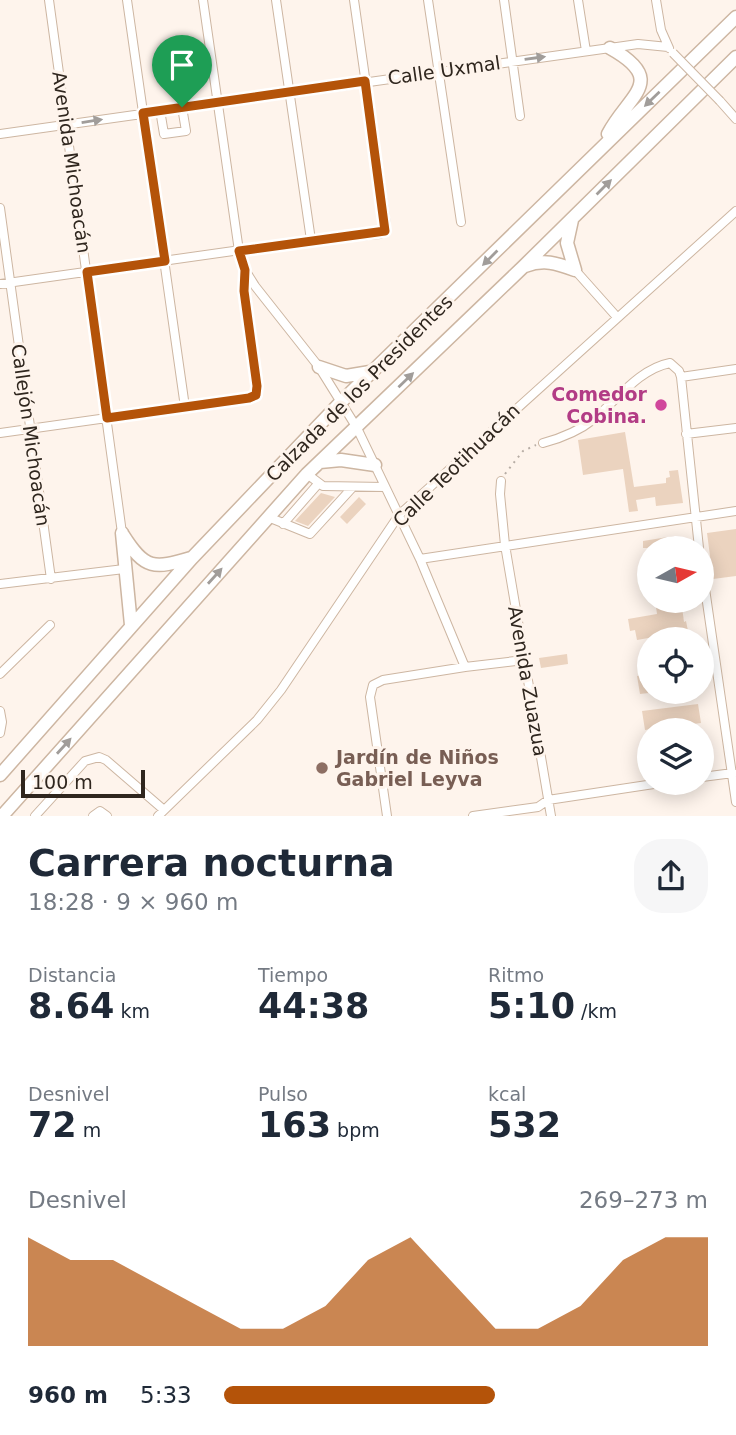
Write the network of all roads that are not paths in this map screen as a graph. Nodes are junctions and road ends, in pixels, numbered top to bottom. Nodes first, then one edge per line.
1 (49, 0) edge
2 (127, 0) edge
3 (204, 0) edge
4 (276, 0) edge
5 (354, 0) edge
6 (428, 0) edge
7 (503, 0) edge
8 (578, 0) edge
9 (656, 0) edge
10 (736, 17) edge
11 (661, 30) junction
12 (638, 44) junction
13 (610, 48) junction
14 (670, 50) junction
15 (586, 51) junction
16 (734, 59) edge
17 (512, 61) junction
18 (439, 71) junction
19 (365, 81) junction
20 (288, 91) junction
21 (217, 102) junction
22 (182, 107) junction
23 (160, 110) junction
24 (143, 113) junction
25 (520, 116) dead end
26 (736, 119) edge
27 (66, 125) junction
28 (0, 134) edge
29 (600, 149) junction
30 (0, 208) edge
31 (736, 211) edge
32 (573, 218) junction
33 (461, 222) dead end
34 (311, 240) junction
35 (239, 251) junction
36 (165, 261) junction
37 (523, 267) junction
38 (245, 270) junction
39 (575, 270) junction
40 (87, 272) junction
41 (11, 283) junction
42 (0, 284) edge
43 (616, 316) junction
44 (319, 367) junction
45 (736, 369) edge
46 (374, 371) junction
47 (680, 374) junction
48 (342, 401) junction
49 (185, 407) junction
50 (107, 418) junction
51 (357, 428) junction
52 (736, 428) edge
53 (30, 429) junction
54 (0, 433) edge
55 (686, 434) junction
56 (543, 443) road end
57 (319, 462) junction
58 (375, 466) junction
59 (307, 474) junction
60 (501, 481) road end
61 (318, 484) junction
62 (385, 487) junction
63 (352, 488) junction
64 (736, 512) edge
65 (399, 515) junction
66 (268, 517) junction
67 (695, 517) junction
68 (283, 524) junction
69 (122, 533) junction
70 (697, 536) edge
71 (505, 545) junction
72 (192, 558) junction
73 (420, 559) junction
74 (124, 569) junction
75 (51, 579) junction
76 (0, 584) edge
77 (709, 613) edge
78 (50, 625) dead end
79 (131, 625) junction
80 (524, 660) junction
81 (464, 667) junction
82 (0, 674) edge
83 (0, 711) edge
84 (0, 732) edge
85 (734, 773) edge
86 (0, 775) edge
87 (714, 776) edge
88 (637, 787) edge
89 (548, 800) junction
90 (736, 802) edge
91 (161, 813) edge
92 (2, 816) edge
93 (35, 816) edge
94 (387, 816) edge
95 (474, 816) edge
96 (551, 816) edge

1 - 27 street, Avenida Michoacán
2 - 24 street
3 - 21 street
4 - 20 street
5 - 19 street
6 - 18 street
7 - 17 street
8 - 15 street
9 - 11 street
10 -> 29 highway, Calzada de los Presidentes
11 - 12 street, Calle Uxmal
11 - 14 street
12 - 13 street, Calle Uxmal
12 - 14 street, Calle Uxmal
13 - 15 street, Calle Uxmal
13 - 29 highway
14 - 26 street, bridge
17 -> 15 street, Calle Uxmal
32 -> 16 highway, Calzada de los Presidentes
17 - 18 street, Calle Uxmal
17 - 25 street
18 - 19 street, Calle Uxmal
18 - 33 street
19 - 20 street, Calle Uxmal
19 - 34 street
20 - 21 street, Calle Uxmal
20 - 34 street
21 - 22 street, Calle Uxmal
21 - 35 street
22 - 23 street, Calle Uxmal
22 - 23 street
23 - 24 street, Calle Uxmal
27 -> 24 street, Calle Uxmal
24 - 36 street
27 - 28 street, Calle Uxmal
27 - 40 street, Avenida Michoacán
29 -> 46 highway, Calzada de los Presidentes
30 - 41 street, Callejón Michoacán
31 - 43 street, Calle Teotihuacán
32 - 37 highway, Calzada de los Presidentes
32 - 39 highway
34 - 35 street
35 - 36 street
35 - 38 street
36 - 40 street
36 - 49 street
37 - 39 highway
51 -> 37 highway, Calzada de los Presidentes
38 - 44 street
38 - 49 street
39 - 43 street
40 - 41 street
40 - 50 street, Avenida Michoacán
41 - 42 street
41 - 53 street, Callejón Michoacán
43 - 65 street, Calle Teotihuacán
44 - 46 highway
44 - 48 street
45 - 47 street
46 - 48 highway, Calzada de los Presidentes
47 - 55 street
47 - 56 street
48 - 51 street
48 - 72 highway, Calzada de los Presidentes
49 - 50 street
50 - 53 street
50 - 69 street, Avenida Michoacán
51 - 57 highway, Calzada de los Presidentes
51 - 58 street
52 - 55 street
53 - 54 street
53 - 75 street, Callejón Michoacán
55 - 67 street
57 - 58 highway
57 - 59 highway, Calzada de los Presidentes
58 - 62 street
59 - 61 street
59 - 66 highway, Calzada de los Presidentes
60 - 71 street, Avenida Zuazua
61 - 63 street
61 - 68 street
62 - 63 street
62 - 65 street
63 - 68 street
64 - 67 street
65 - 73 street
65 - 91 street, Calle Teotihuacán
66 - 68 street
92 -> 66 highway, Calzada de los Presidentes
67 - 70 street
67 - 71 street
69 - 72 highway
69 - 74 highway
71 - 73 street
71 - 80 street, Avenida Zuazua
72 - 79 highway, Calzada de los Presidentes
73 - 81 street
74 - 75 street
74 - 79 highway
75 - 76 street
77 - 85 street
78 - 82 street
79 - 86 highway, Calzada de los Presidentes
80 - 81 street
80 - 89 street, Avenida Zuazua
81 - 94 street
83 - 84 street
85 - 87 street
85 - 90 street
88 - 89 street
89 - 95 street
89 - 96 street, Avenida Zuazua
91 - 93 street

